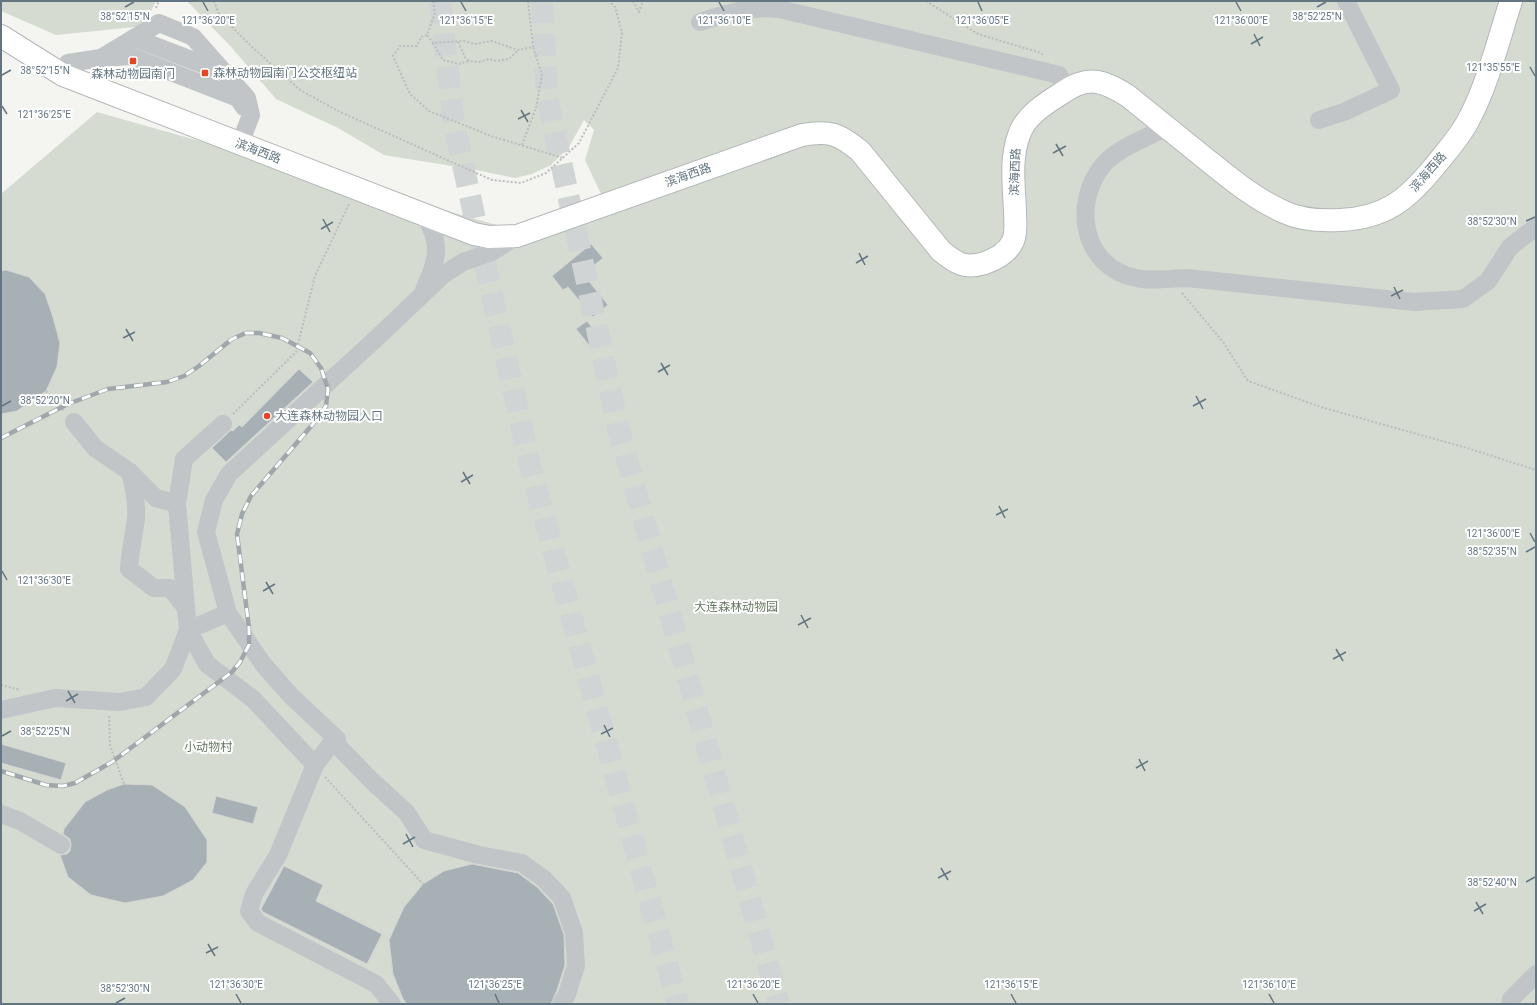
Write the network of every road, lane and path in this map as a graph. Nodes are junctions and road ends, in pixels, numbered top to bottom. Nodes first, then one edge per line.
1 (214, 1) edge
2 (433, 1) edge
3 (528, 1) edge
4 (609, 1) edge
5 (633, 1) edge
6 (643, 1) edge
7 (926, 1) edge
8 (1346, 1) edge
9 (1511, 1) edge
10 (700, 22) dead end
11 (427, 35) junction
12 (135, 37) junction
13 (4, 38) edge
14 (458, 42) junction
15 (433, 43) junction
16 (533, 47) junction
17 (518, 50) junction
18 (101, 58) junction
19 (469, 61) junction
20 (66, 69) junction
21 (226, 73) junction
22 (1063, 82) junction
23 (1319, 120) dead end
24 (246, 122) junction
25 (1167, 127) junction
26 (522, 145) junction
27 (563, 158) junction
28 (356, 189) junction
29 (424, 215) junction
30 (1536, 227) edge
31 (517, 236) junction
32 (1170, 278) junction
33 (422, 295) junction
34 (46, 391) dead end
35 (74, 422) joint
36 (223, 424) joint
37 (1536, 470) edge
38 (130, 472) junction
39 (177, 504) junction
40 (186, 608) junction
41 (228, 613) junction
42 (188, 630) junction
43 (109, 701) junction
44 (1, 710) edge
45 (337, 739) dead end
46 (315, 765) junction
47 (124, 784) dead end
48 (1, 814) edge
49 (61, 845) dead end
50 (423, 884) dead end
51 (1536, 974) edge
52 (392, 1004) edge
53 (561, 1004) edge
54 (1510, 1004) edge

1 - 27 path
2 - 11 path
3 - 16 path
4 - 27 path
5 - 6 path
7 - 22 path
8 - 23 street
9 - 25 highway, 滨海西路
10 - 22 street
11 - 15 path
11 - 26 path
12 - 18 street
12 - 21 street
12 - 21 street
12 - 24 street
13 - 20 highway, 滨海西路
14 - 15 path
14 - 17 path
14 - 19 path
15 - 19 path
16 - 17 path
16 - 26 path
17 - 19 path
18 - 20 street
18 - 24 street
20 - 24 highway, 滨海西路
21 - 24 street
22 - 25 highway, 滨海西路
22 - 31 highway, 滨海西路
24 - 28 highway, 滨海西路
24 - 31 highway, 滨海西路
25 - 32 street
26 - 27 path
28 - 29 highway, 滨海西路
28 - 36 path
29 - 31 highway, 滨海西路
29 - 33 street
30 - 32 street
31 - 33 street
32 - 37 path
33 - 41 street
34 - 35 path
35 - 38 street
36 - 39 street
38 - 39 street
38 - 40 street
39 - 40 street
40 - 42 street
41 - 42 street
41 - 45 street
42 - 43 street
42 - 46 street
43 - 44 street
43 - 47 path
46 - 50 path
46 - 52 street
46 - 53 street
48 - 49 street
51 - 54 street

